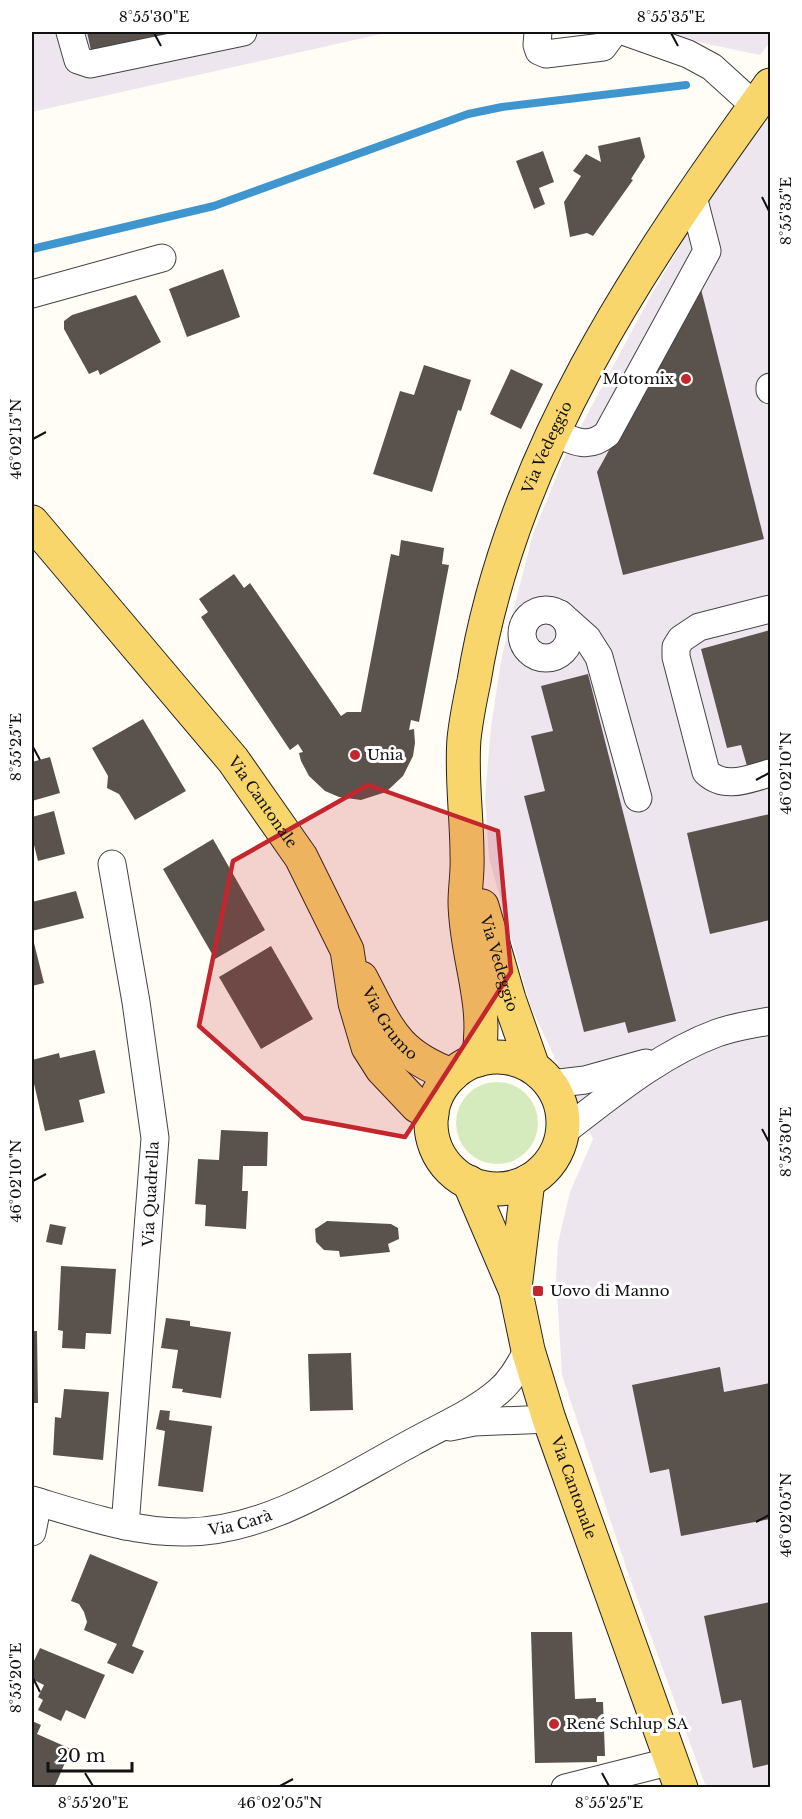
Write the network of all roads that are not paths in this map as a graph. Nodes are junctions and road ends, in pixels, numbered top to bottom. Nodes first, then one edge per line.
1 (70, 32) edge
2 (243, 32) edge
3 (538, 32) edge
4 (614, 32) edge
5 (626, 32) edge
6 (763, 96) edge
7 (692, 193) junction
8 (162, 258) dead end
9 (32, 294) edge
10 (553, 432) junction
11 (32, 522) edge
12 (771, 609) edge
13 (560, 614) junction
14 (556, 656) junction
15 (606, 678) junction
16 (771, 773) edge
17 (638, 798) dead end
18 (468, 860) junction
19 (112, 864) dead end
20 (347, 950) junction
21 (771, 1021) edge
22 (668, 1057) junction
23 (465, 1067) junction
24 (542, 1076) junction
25 (432, 1114) junction
26 (562, 1132) junction
27 (528, 1181) junction
28 (469, 1182) junction
29 (515, 1288) junction
30 (528, 1350) junction
31 (549, 1419) junction
32 (432, 1432) junction
33 (35, 1501) edge
34 (125, 1526) junction
35 (32, 1532) edge
36 (676, 1774) edge
37 (565, 1788) edge

1 - 2 street
3 - 4 street
5 - 6 street
6 - 7 main road, Via Vedeggio
7 - 10 main road, Via Vedeggio
7 - 10 street
8 - 9 street
10 - 18 main road, Via Vedeggio
11 - 20 main road, Via Cantonale
12 - 16 street
13 - 14 street
13 - 14 street
13 - 15 street
14 - 15 street
15 - 17 street
18 - 23 main road, Via Vedeggio
18 - 24 main road, Via Vedeggio
19 - 34 street, Via Quadrella
20 - 23 main road, Via Grumo
20 - 25 main road, Via Cantonale
21 - 22 street
22 - 24 street
22 - 26 street
23 - 24 main road
23 - 25 main road
24 - 26 main road
25 - 28 main road
26 - 27 main road
27 - 28 main road
27 - 29 main road, Via Cantonale
28 - 29 main road
29 - 30 main road, Via Cantonale
30 - 31 main road, Via Cantonale
30 - 32 street
31 - 32 street
31 - 36 main road, Via Cantonale
32 - 34 street, Via Carà
33 - 34 street, Via Carà
33 - 35 street
36 - 37 street

